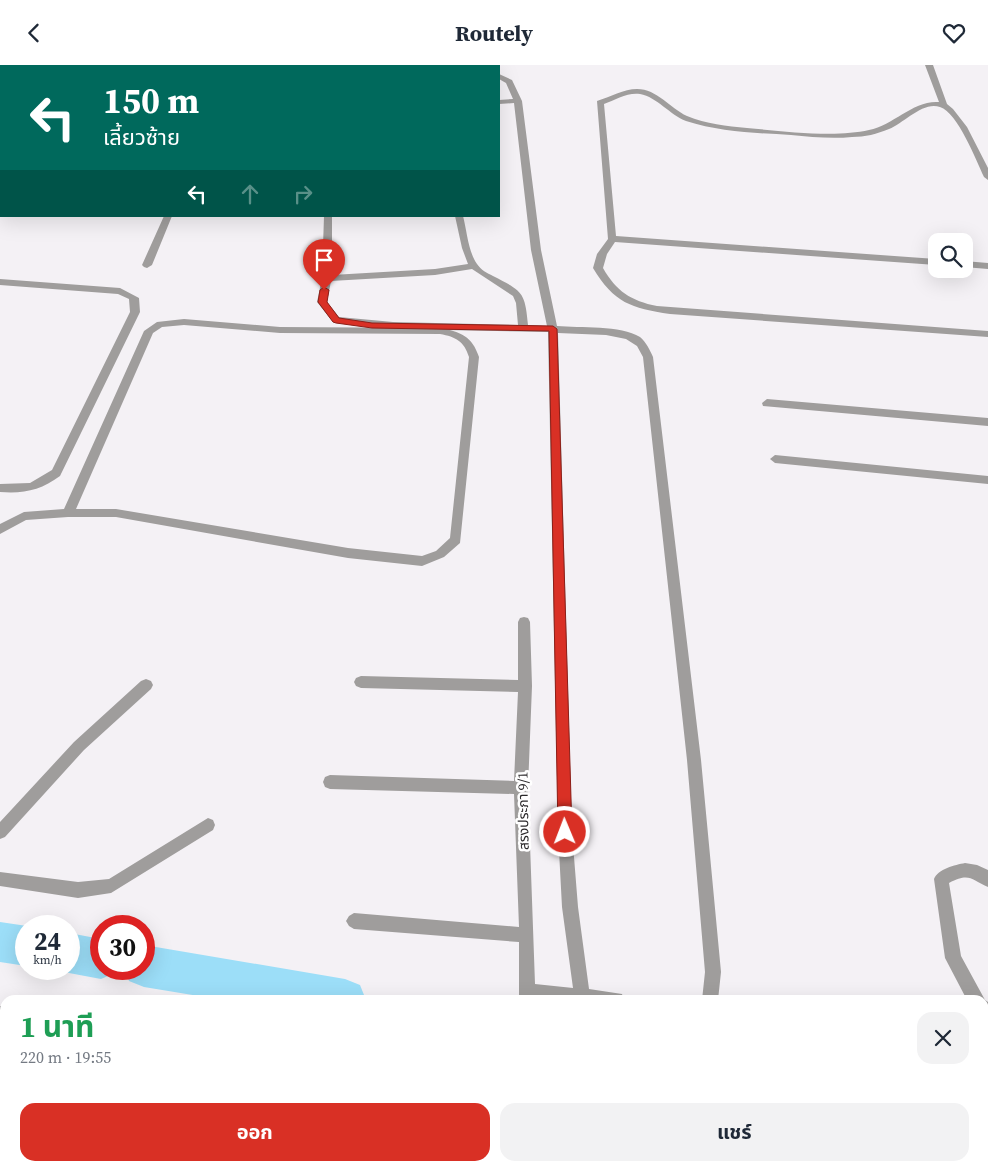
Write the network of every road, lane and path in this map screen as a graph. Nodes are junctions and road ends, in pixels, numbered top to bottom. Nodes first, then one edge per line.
1 (929, 65) edge
2 (500, 76) edge
3 (518, 101) junction
4 (500, 103) edge
5 (944, 105) junction
6 (988, 177) edge
7 (168, 217) edge
8 (328, 217) edge
9 (459, 217) edge
10 (612, 239) junction
11 (928, 261) edge
12 (147, 265) dead end
13 (973, 265) edge
14 (474, 266) junction
15 (988, 266) edge
16 (327, 278) junction
17 (0, 282) edge
18 (523, 327) junction
19 (553, 329) junction
20 (988, 334) edge
21 (767, 403) dead end
22 (988, 422) edge
23 (775, 459) dead end
24 (988, 480) edge
25 (0, 488) edge
26 (68, 513) junction
27 (0, 529) edge
28 (524, 622) dead end
29 (361, 682) dead end
30 (146, 685) dead end
31 (525, 687) junction
32 (330, 783) dead end
33 (521, 789) junction
34 (208, 825) dead end
35 (0, 832) edge
36 (0, 879) edge
37 (988, 880) edge
38 (354, 921) dead end
39 (527, 935) junction
40 (527, 995) edge
41 (582, 995) edge
42 (711, 995) edge
43 (973, 995) edge

1 - 5 street
2 - 3 street
3 - 4 street
3 - 19 street
5 - 6 street
5 - 10 street
7 - 12 street
8 - 16 street
9 - 14 street
10 - 11 street
10 - 20 street
13 - 15 street
14 - 16 street
14 - 18 street
16 - 18 street
17 - 25 street
18 - 19 street
19 - 41 street
19 - 42 street
21 - 22 street
23 - 24 street
26 - 26 street
26 - 27 street
28 - 31 street, สรงประภา 9/1
29 - 31 street
30 - 35 street
31 - 33 street, สรงประภา 9/1
32 - 33 street
33 - 39 street, สรงประภา 9/1
34 - 36 street
37 - 43 street
38 - 39 street
39 - 40 street, สรงประภา 9/1

